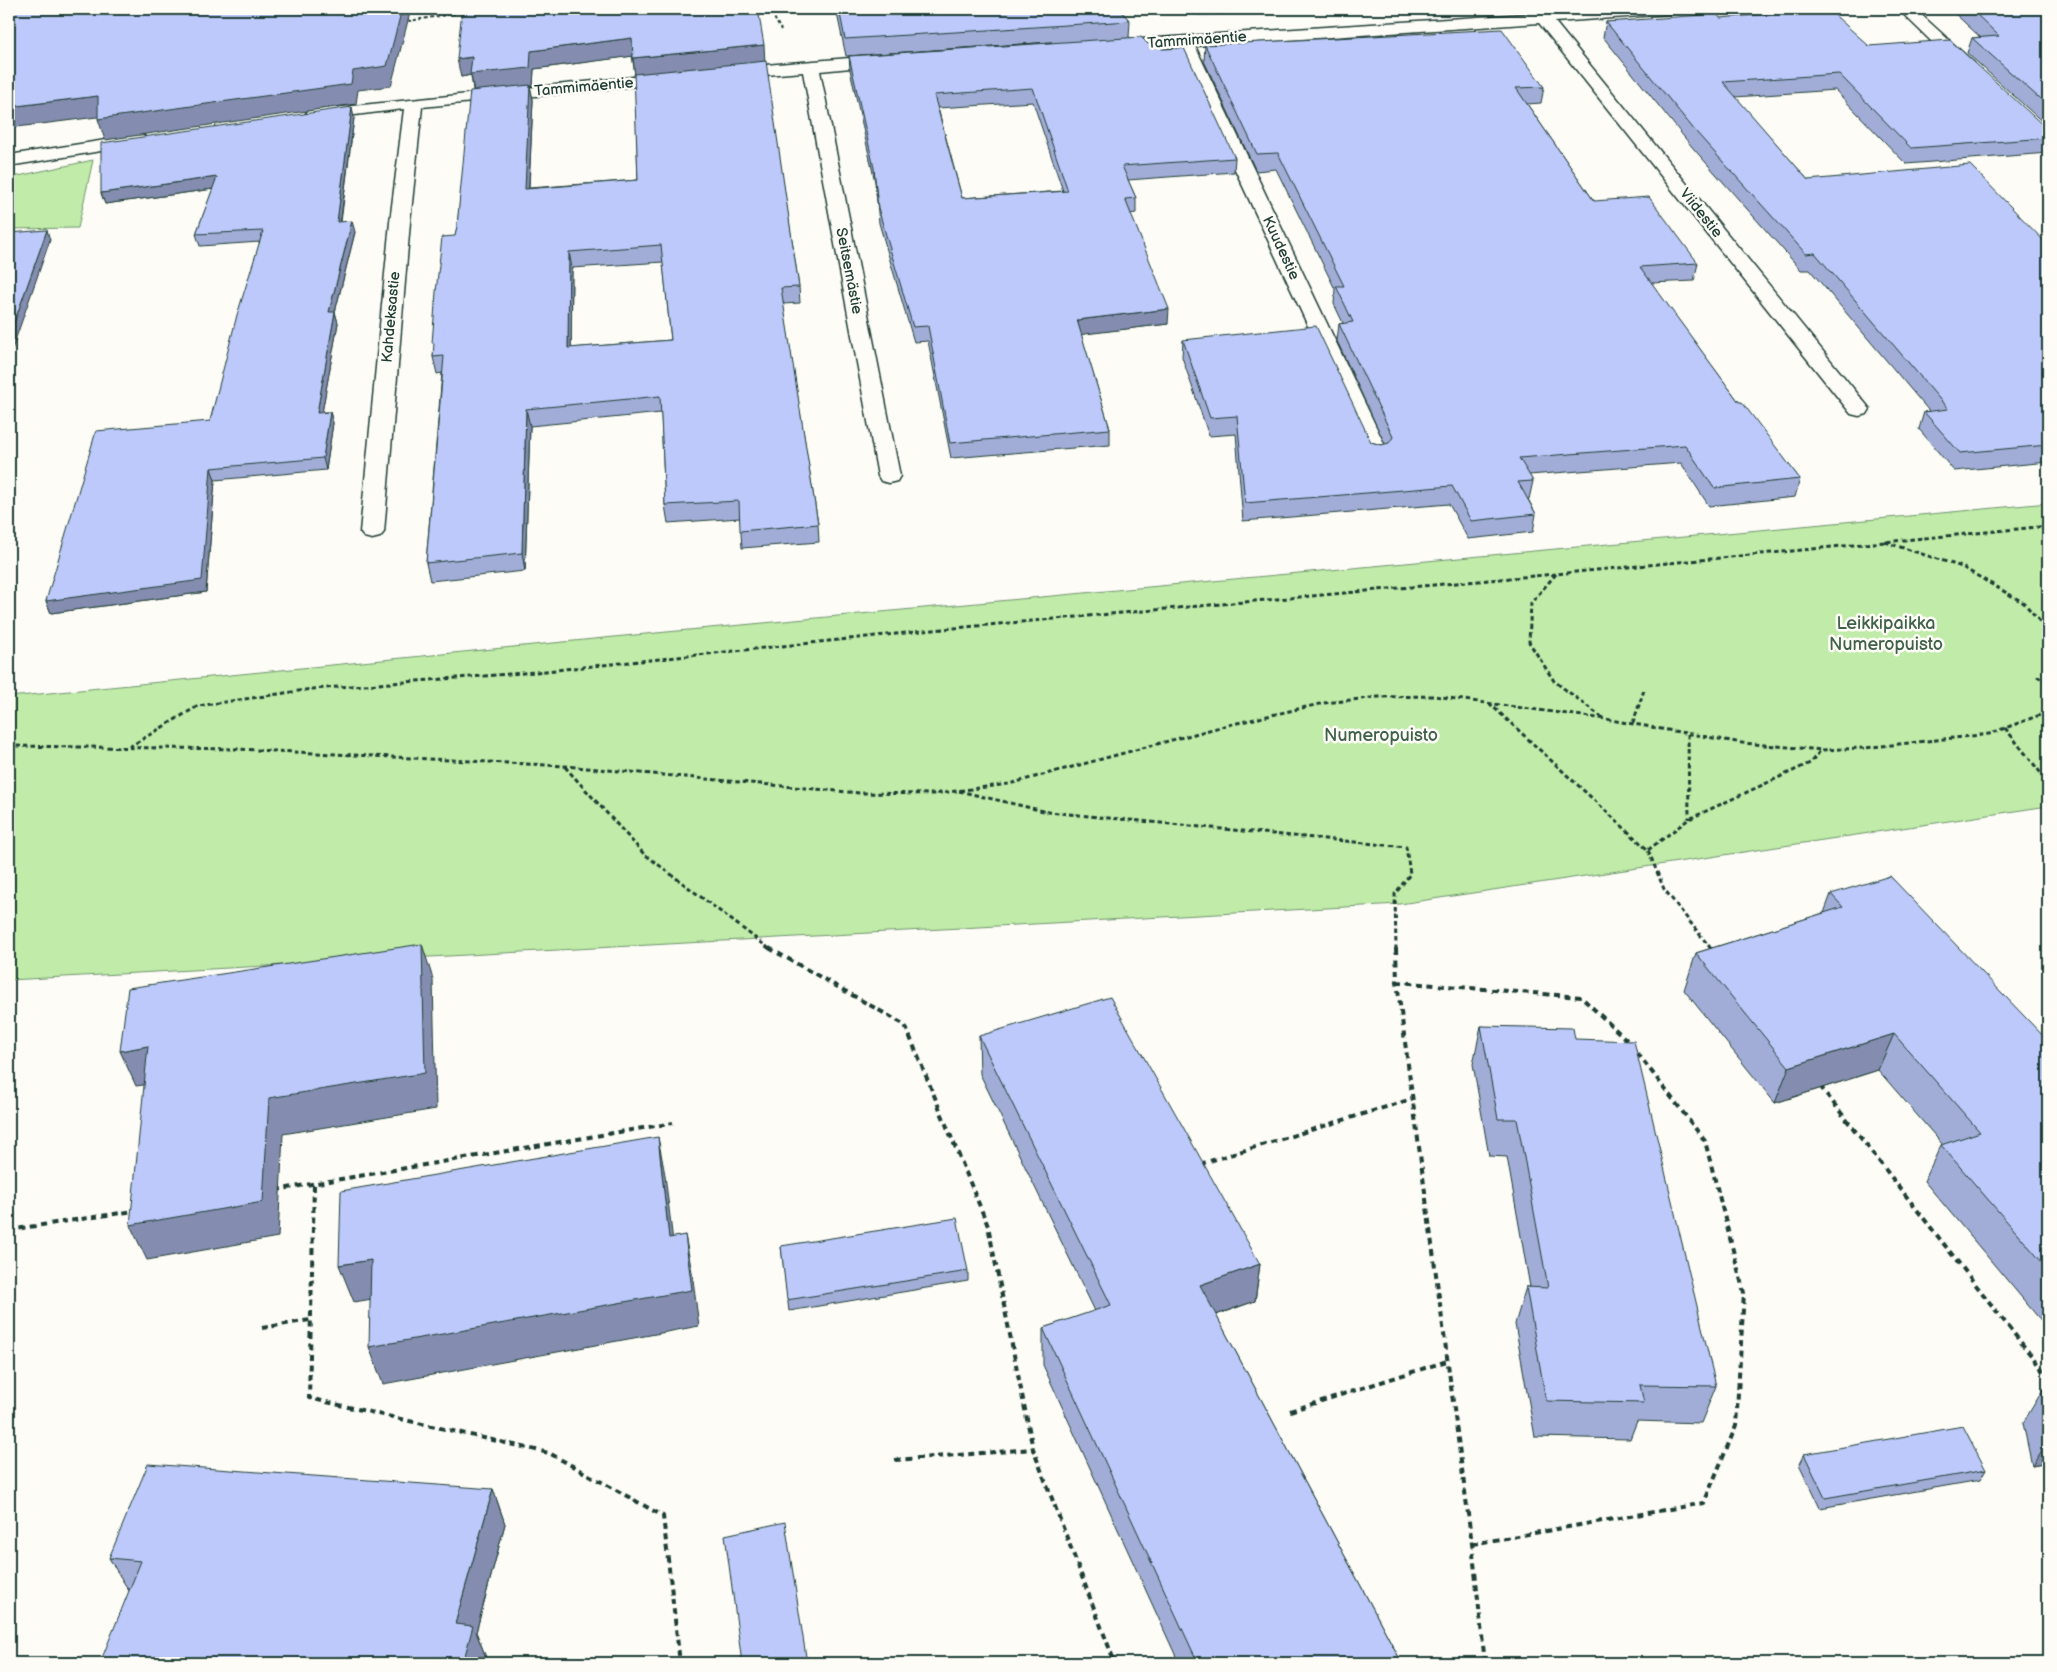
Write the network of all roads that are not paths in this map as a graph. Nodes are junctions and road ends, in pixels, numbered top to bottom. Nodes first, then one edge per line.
1 (1671, 9) edge
2 (1906, 9) edge
3 (1543, 17) junction
4 (1184, 41) junction
5 (1096, 47) edge
6 (908, 59) edge
7 (810, 65) junction
8 (715, 74) edge
9 (686, 77) edge
10 (1982, 79) edge
11 (414, 103) junction
12 (297, 118) edge
13 (156, 138) edge
14 (9, 161) edge
15 (1859, 409) dead end
16 (1378, 454) edge
17 (889, 476) dead end
18 (372, 532) dead end

1 - 3 street, Tammimäentie
2 - 10 street
3 - 4 street, Tammimäentie
3 - 15 street, Viidestie
4 - 5 street, Tammimäentie
4 - 16 street, Kuudestie
6 - 7 street
7 - 8 street
7 - 17 street, Seitsemästie
9 - 11 street, Tammimäentie
11 - 12 street, Tammimäentie
11 - 18 street, Kahdeksastie
13 - 14 street

